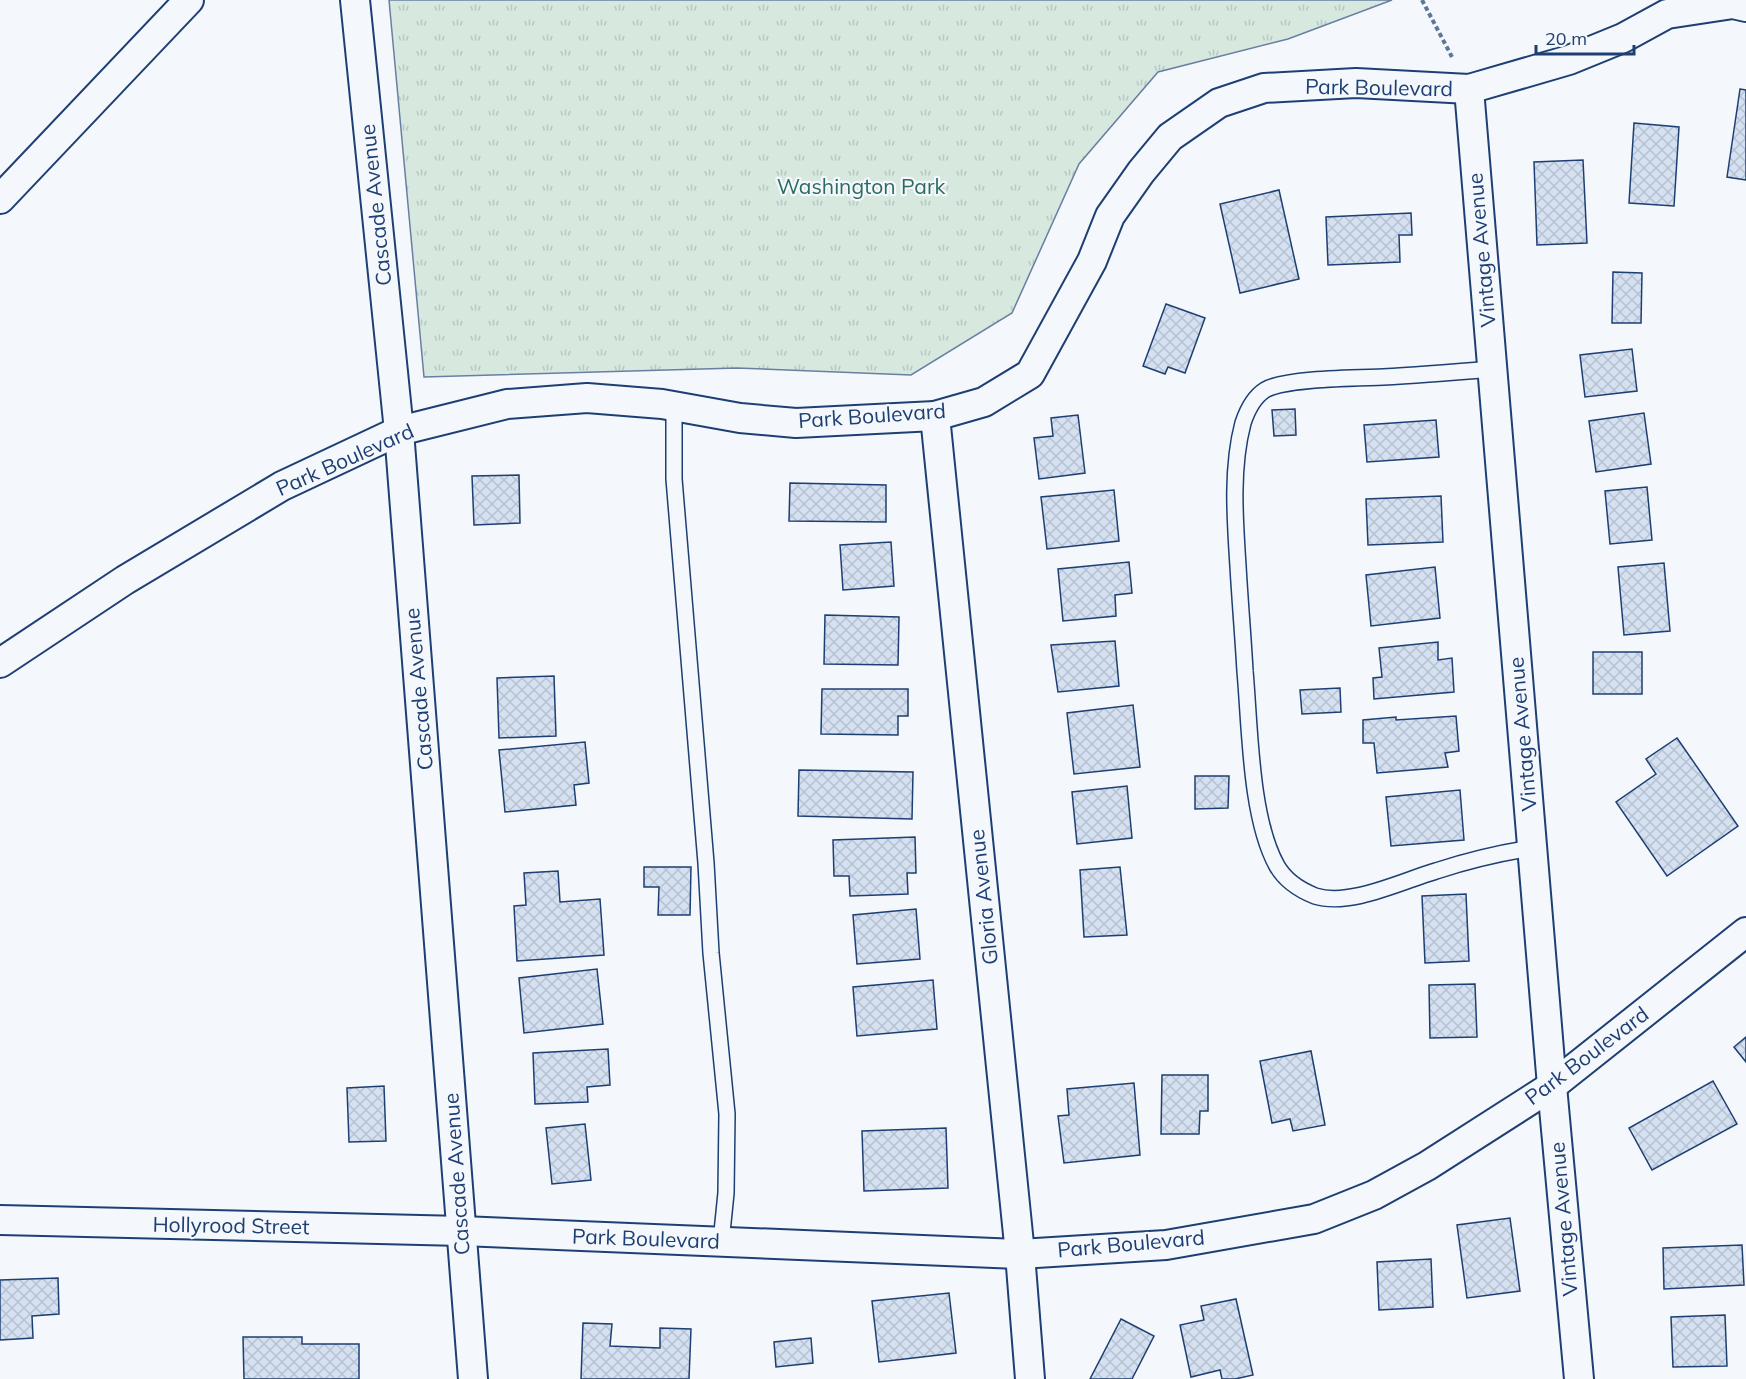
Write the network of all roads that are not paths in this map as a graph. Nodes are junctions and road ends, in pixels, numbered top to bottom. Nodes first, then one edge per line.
1 (189, 0) edge
2 (355, 0) edge
3 (1746, 7) edge
4 (1469, 89) junction
5 (0, 199) edge
6 (1492, 369) junction
7 (674, 406) junction
8 (936, 416) junction
9 (399, 431) junction
10 (0, 663) edge
11 (1532, 848) junction
12 (1746, 932) edge
13 (1552, 1086) junction
14 (0, 1220) edge
15 (462, 1231) junction
16 (722, 1242) junction
17 (1020, 1254) junction
18 (473, 1379) edge
19 (1030, 1379) edge
20 (1579, 1379) edge

1 - 5 street
2 - 9 street, Cascade Avenue
3 - 4 street, Park Boulevard
4 - 6 street, Vintage Avenue
4 - 8 street, Park Boulevard
6 - 11 street, Vintage Avenue
6 - 11 lane
7 - 8 street, Park Boulevard
7 - 9 street, Park Boulevard
7 - 16 lane
8 - 17 street, Gloria Avenue
9 - 10 street, Park Boulevard
9 - 15 street, Cascade Avenue
11 - 13 street, Vintage Avenue
12 - 13 street, Park Boulevard
13 - 17 street, Park Boulevard
13 - 20 street, Vintage Avenue
14 - 15 street, Hollyrood Street
15 - 16 street, Park Boulevard
15 - 18 street, Cascade Avenue
16 - 17 street, Park Boulevard
17 - 19 street, Gloria Avenue

